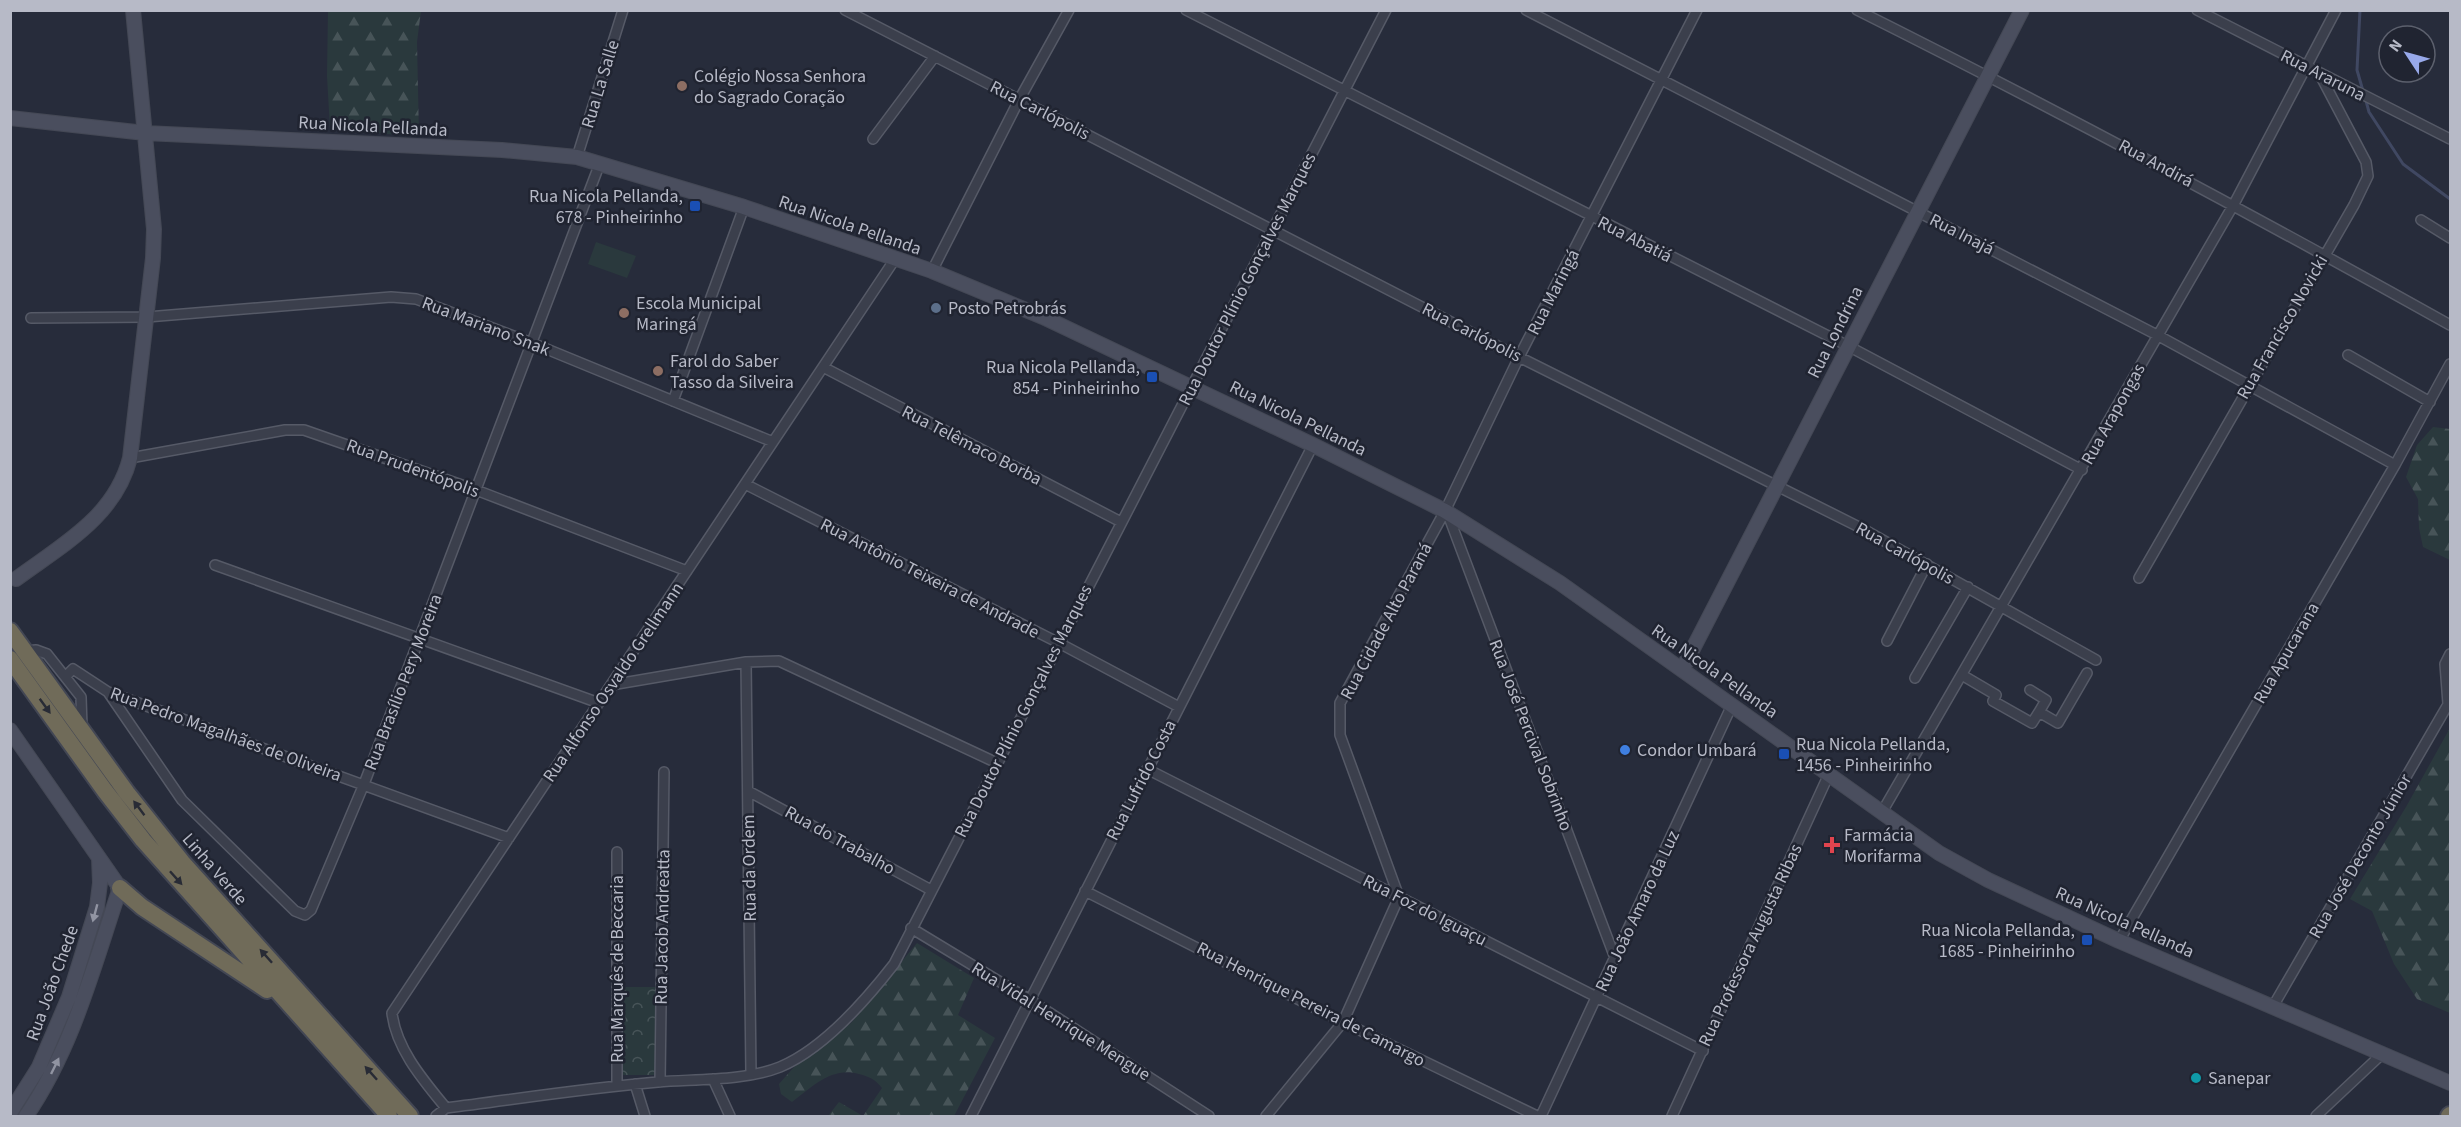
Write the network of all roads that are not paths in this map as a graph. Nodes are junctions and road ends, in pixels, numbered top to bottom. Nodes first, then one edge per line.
1 (133, 10) edge
2 (623, 10) edge
3 (845, 10) edge
4 (1070, 10) edge
5 (1186, 10) edge
6 (1386, 10) edge
7 (1526, 10) edge
8 (1697, 10) edge
9 (1857, 10) edge
10 (2022, 10) edge
11 (2197, 10) edge
12 (2336, 10) edge
13 (935, 56) junction
14 (2308, 67) junction
15 (2319, 74) junction
16 (1988, 76) junction
17 (1662, 80) junction
18 (1344, 91) junction
19 (1019, 100) junction
20 (10, 118) edge
21 (145, 132) junction
22 (873, 139) dead end
23 (2451, 139) edge
24 (577, 157) junction
25 (600, 163) junction
26 (2234, 204) junction
27 (744, 207) junction
28 (1918, 211) junction
29 (1591, 216) junction
30 (2421, 220) dead end
31 (1273, 229) junction
32 (2451, 237) edge
33 (2325, 255) junction
34 (896, 259) junction
35 (932, 271) junction
36 (147, 317) junction
37 (31, 318) dead end
38 (2451, 325) edge
39 (2157, 335) junction
40 (532, 343) junction
41 (1848, 346) junction
42 (2348, 355) dead end
43 (1519, 357) junction
44 (2451, 364) edge
45 (823, 367) junction
46 (1191, 386) junction
47 (2248, 386) junction
48 (673, 401) junction
49 (2430, 402) junction
50 (773, 442) junction
51 (1313, 445) junction
52 (130, 458) junction
53 (2395, 465) junction
54 (2082, 470) junction
55 (745, 484) junction
56 (1777, 485) junction
57 (476, 490) junction
58 (1446, 511) junction
59 (1121, 522) junction
60 (1927, 564) junction
61 (215, 565) dead end
62 (687, 571) junction
63 (2139, 578) dead end
64 (16, 579) dead end
65 (1968, 587) junction
66 (2002, 606) junction
67 (10, 631) edge
68 (420, 639) junction
69 (1887, 641) dead end
70 (1059, 643) junction
71 (2451, 654) edge
72 (18, 655) edge
73 (2096, 660) dead end
74 (746, 662) junction
75 (1682, 670) junction
76 (2087, 673) dead end
77 (1962, 675) junction
78 (66, 676) junction
79 (1915, 678) dead end
80 (611, 685) junction
81 (2030, 690) dead end
82 (108, 692) junction
83 (599, 703) junction
84 (2450, 704) edge
85 (1732, 705) junction
86 (1179, 707) junction
87 (2039, 712) junction
88 (10, 730) edge
89 (82, 730) junction
90 (997, 763) junction
91 (1147, 769) junction
92 (664, 772) dead end
93 (1828, 774) junction
94 (364, 784) junction
95 (748, 791) junction
96 (1881, 812) junction
97 (509, 838) junction
98 (617, 852) dead end
99 (99, 855) junction
100 (120, 888) junction
101 (931, 890) junction
102 (1085, 891) junction
103 (1399, 897) junction
104 (911, 928) junction
105 (2119, 941) junction
106 (1615, 958) junction
107 (1597, 997) junction
108 (1030, 1000) junction
109 (292, 1008) junction
110 (2272, 1008) junction
111 (1343, 1022) junction
112 (1702, 1051) junction
113 (2382, 1054) junction
114 (751, 1074) junction
115 (713, 1079) junction
116 (2445, 1080) edge
117 (660, 1082) junction
118 (635, 1084) junction
119 (617, 1086) junction
120 (446, 1108) junction
121 (10, 1113) edge
122 (26, 1116) edge
123 (388, 1116) edge
124 (410, 1116) edge
125 (436, 1116) edge
126 (645, 1116) edge
127 (730, 1116) edge
128 (971, 1116) edge
129 (1209, 1116) edge
130 (1266, 1116) edge
131 (1539, 1116) edge
132 (1672, 1116) edge
133 (2316, 1116) edge

1 - 21 main road
2 - 24 street, Rua La Salle
3 - 13 street, Rua Carlópolis
4 - 19 street
5 - 18 street, Rua Abatiá
6 - 18 street, Rua Doutor Plínio Gonçalves Marques
7 - 17 street, Rua Inajá
8 - 17 street, Rua Maringá
9 - 16 street, Rua Andirá
10 - 16 main road, Rua Londrina
11 - 14 street, Rua Araruna
12 - 14 street, Rua Arapongas
13 - 19 street, Rua Carlópolis
13 - 22 street
14 - 15 street, Rua Araruna
14 - 26 street, Rua Arapongas
15 - 23 street, Rua Araruna
15 - 33 street, Rua Francisco Novicki
16 - 26 street, Rua Andirá
16 - 28 main road, Rua Londrina
17 - 28 street, Rua Inajá
17 - 29 street, Rua Maringá
18 - 29 street, Rua Abatiá
18 - 31 street, Rua Doutor Plínio Gonçalves Marques
19 - 31 street, Rua Carlópolis
19 - 35 street
20 - 21 main road, Rua Nicola Pellanda
21 - 24 main road, Rua Nicola Pellanda
21 - 36 main road
24 - 25 main road, Rua Nicola Pellanda
25 - 27 main road, Rua Nicola Pellanda
25 - 40 street, Rua Brasílio Pery Moreira
26 - 33 street, Rua Andirá
26 - 39 street, Rua Arapongas
27 - 34 main road, Rua Nicola Pellanda
27 - 48 street
28 - 39 street, Rua Inajá
28 - 41 main road, Rua Londrina
29 - 41 street, Rua Abatiá
29 - 43 street, Rua Maringá
30 - 32 street
31 - 43 street, Rua Carlópolis
31 - 46 street, Rua Doutor Plínio Gonçalves Marques
33 - 38 street, Rua Andirá
33 - 47 street, Rua Francisco Novicki
34 - 35 main road, Rua Nicola Pellanda
34 - 45 street, Rua Alfonso Osvaldo Grellmann
35 - 46 main road, Rua Nicola Pellanda
36 - 37 street, Rua Mariano Snak
36 - 40 street, Rua Mariano Snak
36 - 52 main road
39 - 47 street, Rua Inajá
39 - 54 street, Rua Arapongas
40 - 48 street, Rua Mariano Snak
40 - 57 street, Rua Brasílio Pery Moreira
41 - 54 street, Rua Abatiá
41 - 56 main road, Rua Londrina
42 - 49 street
43 - 56 street, Rua Carlópolis
43 - 58 street, Rua Maringá
44 - 49 street, Rua Apucarana
45 - 50 street, Rua Alfonso Osvaldo Grellmann
45 - 59 street, Rua Telêmaco Borba
46 - 51 main road, Rua Nicola Pellanda
46 - 59 street, Rua Doutor Plínio Gonçalves Marques
47 - 53 street, Rua Inajá
47 - 63 street, Rua Francisco Novicki
48 - 50 street, Rua Mariano Snak
49 - 53 street, Rua Apucarana
50 - 55 street, Rua Alfonso Osvaldo Grellmann
51 - 58 main road, Rua Nicola Pellanda
51 - 86 street, Rua Lufrido Costa
52 - 57 street, Rua Prudentópolis
52 - 64 main road
53 - 105 street, Rua Apucarana
54 - 66 street, Rua Arapongas
55 - 62 street, Rua Alfonso Osvaldo Grellmann
55 - 70 street, Rua Antônio Teixeira de Andrade
56 - 60 street, Rua Carlópolis
56 - 75 main road, Rua Londrina
57 - 62 street, Rua Prudentópolis
57 - 68 street, Rua Brasílio Pery Moreira
58 - 75 main road, Rua Nicola Pellanda
58 - 103 street, Rua Cidade Alto Paraná
58 - 106 street, Rua José Percival Sobrinho
59 - 70 street, Rua Doutor Plínio Gonçalves Marques
60 - 65 street, Rua Carlópolis
60 - 69 street
61 - 68 street
62 - 80 street, Rua Alfonso Osvaldo Grellmann
65 - 66 street, Rua Carlópolis
65 - 79 street
66 - 73 street, Rua Carlópolis
66 - 77 street, Rua Arapongas
67 - 72 highway, Linha Verde
68 - 83 street
68 - 94 street, Rua Brasílio Pery Moreira
70 - 86 street, Rua Antônio Teixeira de Andrade
70 - 90 street, Rua Doutor Plínio Gonçalves Marques
71 - 84 street
72 - 78 street
72 - 89 highway, Linha Verde
72 -> 109 highway, Linha Verde
74 - 80 street
74 - 90 street
74 - 95 street, Rua da Ordem
75 - 85 main road, Rua Nicola Pellanda
76 - 87 street
77 - 87 street
77 - 96 street, Rua Arapongas
78 - 82 street, Rua Pedro Magalhães de Oliveira
78 - 89 street
80 - 83 street, Rua Alfonso Osvaldo Grellmann
81 - 87 street
82 - 94 street, Rua Pedro Magalhães de Oliveira
82 - 94 street, Rua Brasílio Pery Moreira
83 - 97 street, Rua Alfonso Osvaldo Grellmann
84 - 110 street, Rua José Deconto Júnior
85 - 93 main road, Rua Nicola Pellanda
85 - 106 street, Rua João Amaro da Luz
86 - 91 street, Rua Lufrido Costa
88 - 99 main road
124 -> 89 highway, Linha Verde
90 - 101 street, Rua Doutor Plínio Gonçalves Marques
91 - 102 street, Rua Lufrido Costa
91 - 103 street, Rua Foz do Iguaçu
92 - 117 street, Rua Jacob Andreatta
93 - 96 main road, Rua Nicola Pellanda
93 - 112 street, Rua Professora Augusta Ribas
94 - 97 street, Rua Pedro Magalhães de Oliveira
95 - 101 street, Rua do Trabalho
95 - 114 street, Rua da Ordem
96 - 105 main road, Rua Nicola Pellanda
97 - 120 street, Rua Alfonso Osvaldo Grellmann
98 - 119 street, Rua Marquês de Beccaria
99 - 100 main road
99 -> 121 main road, Rua João Chede
100 - 109 highway
122 -> 100 main road, Rua João Chede
101 - 104 street, Rua Doutor Plínio Gonçalves Marques
102 - 108 street, Rua Lufrido Costa
102 - 111 street, Rua Henrique Pereira de Camargo
103 - 107 street, Rua Foz do Iguaçu
103 - 111 street
104 - 108 street, Rua Vidal Henrique Mengue
104 - 114 street, Rua Doutor Plínio Gonçalves Marques
105 - 110 main road, Rua Nicola Pellanda
106 - 107 street, Rua João Amaro da Luz
107 - 112 street, Rua Foz do Iguaçu
107 - 131 street, Rua João Amaro da Luz
108 - 128 street, Rua Lufrido Costa
108 - 129 street, Rua Vidal Henrique Mengue
109 - 123 highway, Linha Verde
110 - 113 main road, Rua Nicola Pellanda
111 - 130 street
111 - 131 street, Rua Henrique Pereira de Camargo
112 - 132 street, Rua Professora Augusta Ribas
113 - 116 main road, Rua Nicola Pellanda
113 - 133 street
114 - 115 street, Rua Doutor Plínio Gonçalves Marques
115 - 117 street, Rua Doutor Plínio Gonçalves Marques
115 - 127 street
117 - 118 street, Rua Doutor Plínio Gonçalves Marques
118 - 119 street, Rua Doutor Plínio Gonçalves Marques
118 - 126 street, Rua Marquês de Beccaria
119 - 120 street, Rua Doutor Plínio Gonçalves Marques
120 - 125 street

